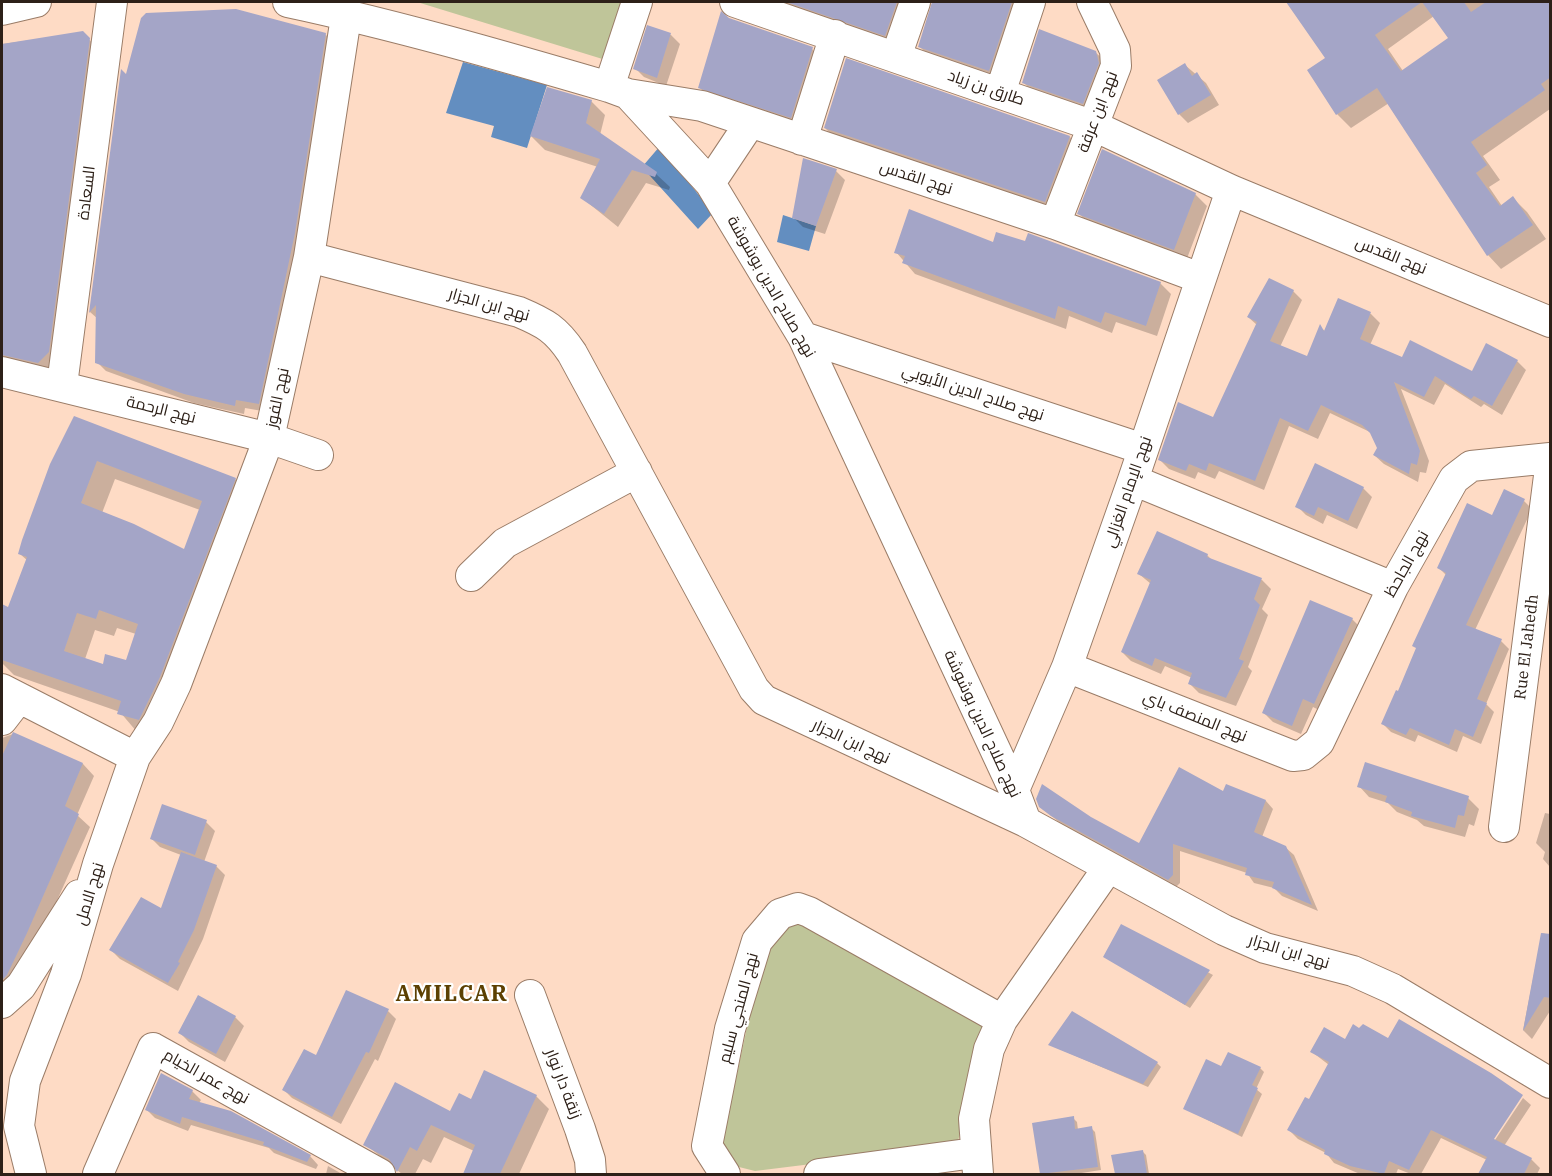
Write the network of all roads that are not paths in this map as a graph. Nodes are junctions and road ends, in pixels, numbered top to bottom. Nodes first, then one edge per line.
1 (36, 2) edge
2 (112, 2) edge
3 (288, 2) edge
4 (637, 2) edge
5 (735, 2) edge
6 (915, 2) edge
7 (1030, 2) edge
8 (1092, 2) edge
9 (2, 10) edge
10 (346, 17) junction
11 (821, 21) edge
12 (896, 57) junction
13 (619, 91) junction
14 (1000, 93) junction
15 (750, 123) junction
16 (1094, 126) junction
17 (802, 140) junction
18 (710, 183) junction
19 (1231, 190) junction
20 (1056, 224) junction
21 (309, 257) junction
22 (1200, 278) junction
23 (1551, 322) edge
24 (803, 338) junction
25 (2, 372) edge
26 (62, 386) junction
27 (269, 438) junction
28 (1143, 449) junction
29 (318, 455) dead end
30 (1551, 458) edge
31 (1551, 468) edge
32 (636, 472) junction
33 (1134, 480) junction
34 (471, 576) dead end
35 (1393, 587) junction
36 (1067, 667) junction
37 (7, 702) edge
38 (1319, 742) joint
39 (135, 757) junction
40 (1014, 790) junction
41 (1026, 822) junction
42 (1504, 827) dead end
43 (98, 864) junction
44 (1108, 868) junction
45 (530, 995) dead end
46 (2, 1003) edge
47 (1002, 1020) junction
48 (1551, 1083) edge
49 (976, 1164) edge
50 (31, 1174) edge
51 (98, 1174) edge
52 (380, 1174) edge
53 (591, 1174) edge
54 (725, 1174) edge
55 (819, 1174) edge

1 - 9 street
2 - 26 street, السعادة
3 - 10 street
4 - 13 street
5 - 11 street, طارق بن زياد
6 - 12 street
7 - 14 street
8 - 16 street, نهج ابن عرفة
10 - 13 street
10 - 21 street, نهج الفوز
11 - 12 street, طارق بن زياد
11 - 17 street
12 - 14 street, طارق بن زياد
13 - 15 street, نهج القدس
13 - 18 street, نهج صلاح الدين بوشوشة
14 - 16 street, طارق بن زياد
15 - 17 street, نهج القدس
15 - 18 street
16 - 19 street, طارق بن زياد
16 - 20 street, نهج ابن عرفة
17 - 20 street, نهج القدس
18 - 24 street, نهج صلاح الدين بوشوشة
19 - 22 street, نهج الإمام الغزالي
19 - 23 street, نهج القدس
20 - 22 street, نهج القدس
21 - 27 street, نهج الفوز
21 - 32 street, نهج ابن الجزار
22 - 28 street, نهج الإمام الغزالي
24 - 28 street, نهج صلاح الدين الأيوبي
24 - 40 street, نهج صلاح الدين بوشوشة
25 - 26 street, نهج الرحمة
26 - 27 street, نهج الرحمة
27 - 29 street, نهج الرحمة
27 - 39 street, نهج الفوز
28 - 33 street, نهج الإمام الغزالي
30 - 35 street, نهج الجاحظ
31 - 42 street, Rue El Jahedh
32 - 34 street
32 - 41 street, نهج ابن الجزار
33 - 35 street
33 - 36 street, نهج الإمام الغزالي
35 - 38 street, نهج الجاحظ
36 - 38 street, نهج المنصف باي
36 - 40 street, نهج الإمام الغزالي
37 - 39 street
39 - 43 street, نهج الامل
40 - 41 street, نهج صلاح الدين بوشوشة
41 - 44 street, نهج ابن الجزار
43 - 46 street
43 - 50 street, نهج الامل
44 - 47 street
44 - 48 street, نهج ابن الجزار
45 - 53 street, زنقة دار نوار
47 - 49 street
47 - 54 street, نهج المنجي سليم
49 - 55 street
51 - 52 street, نهج عمر الخيام

